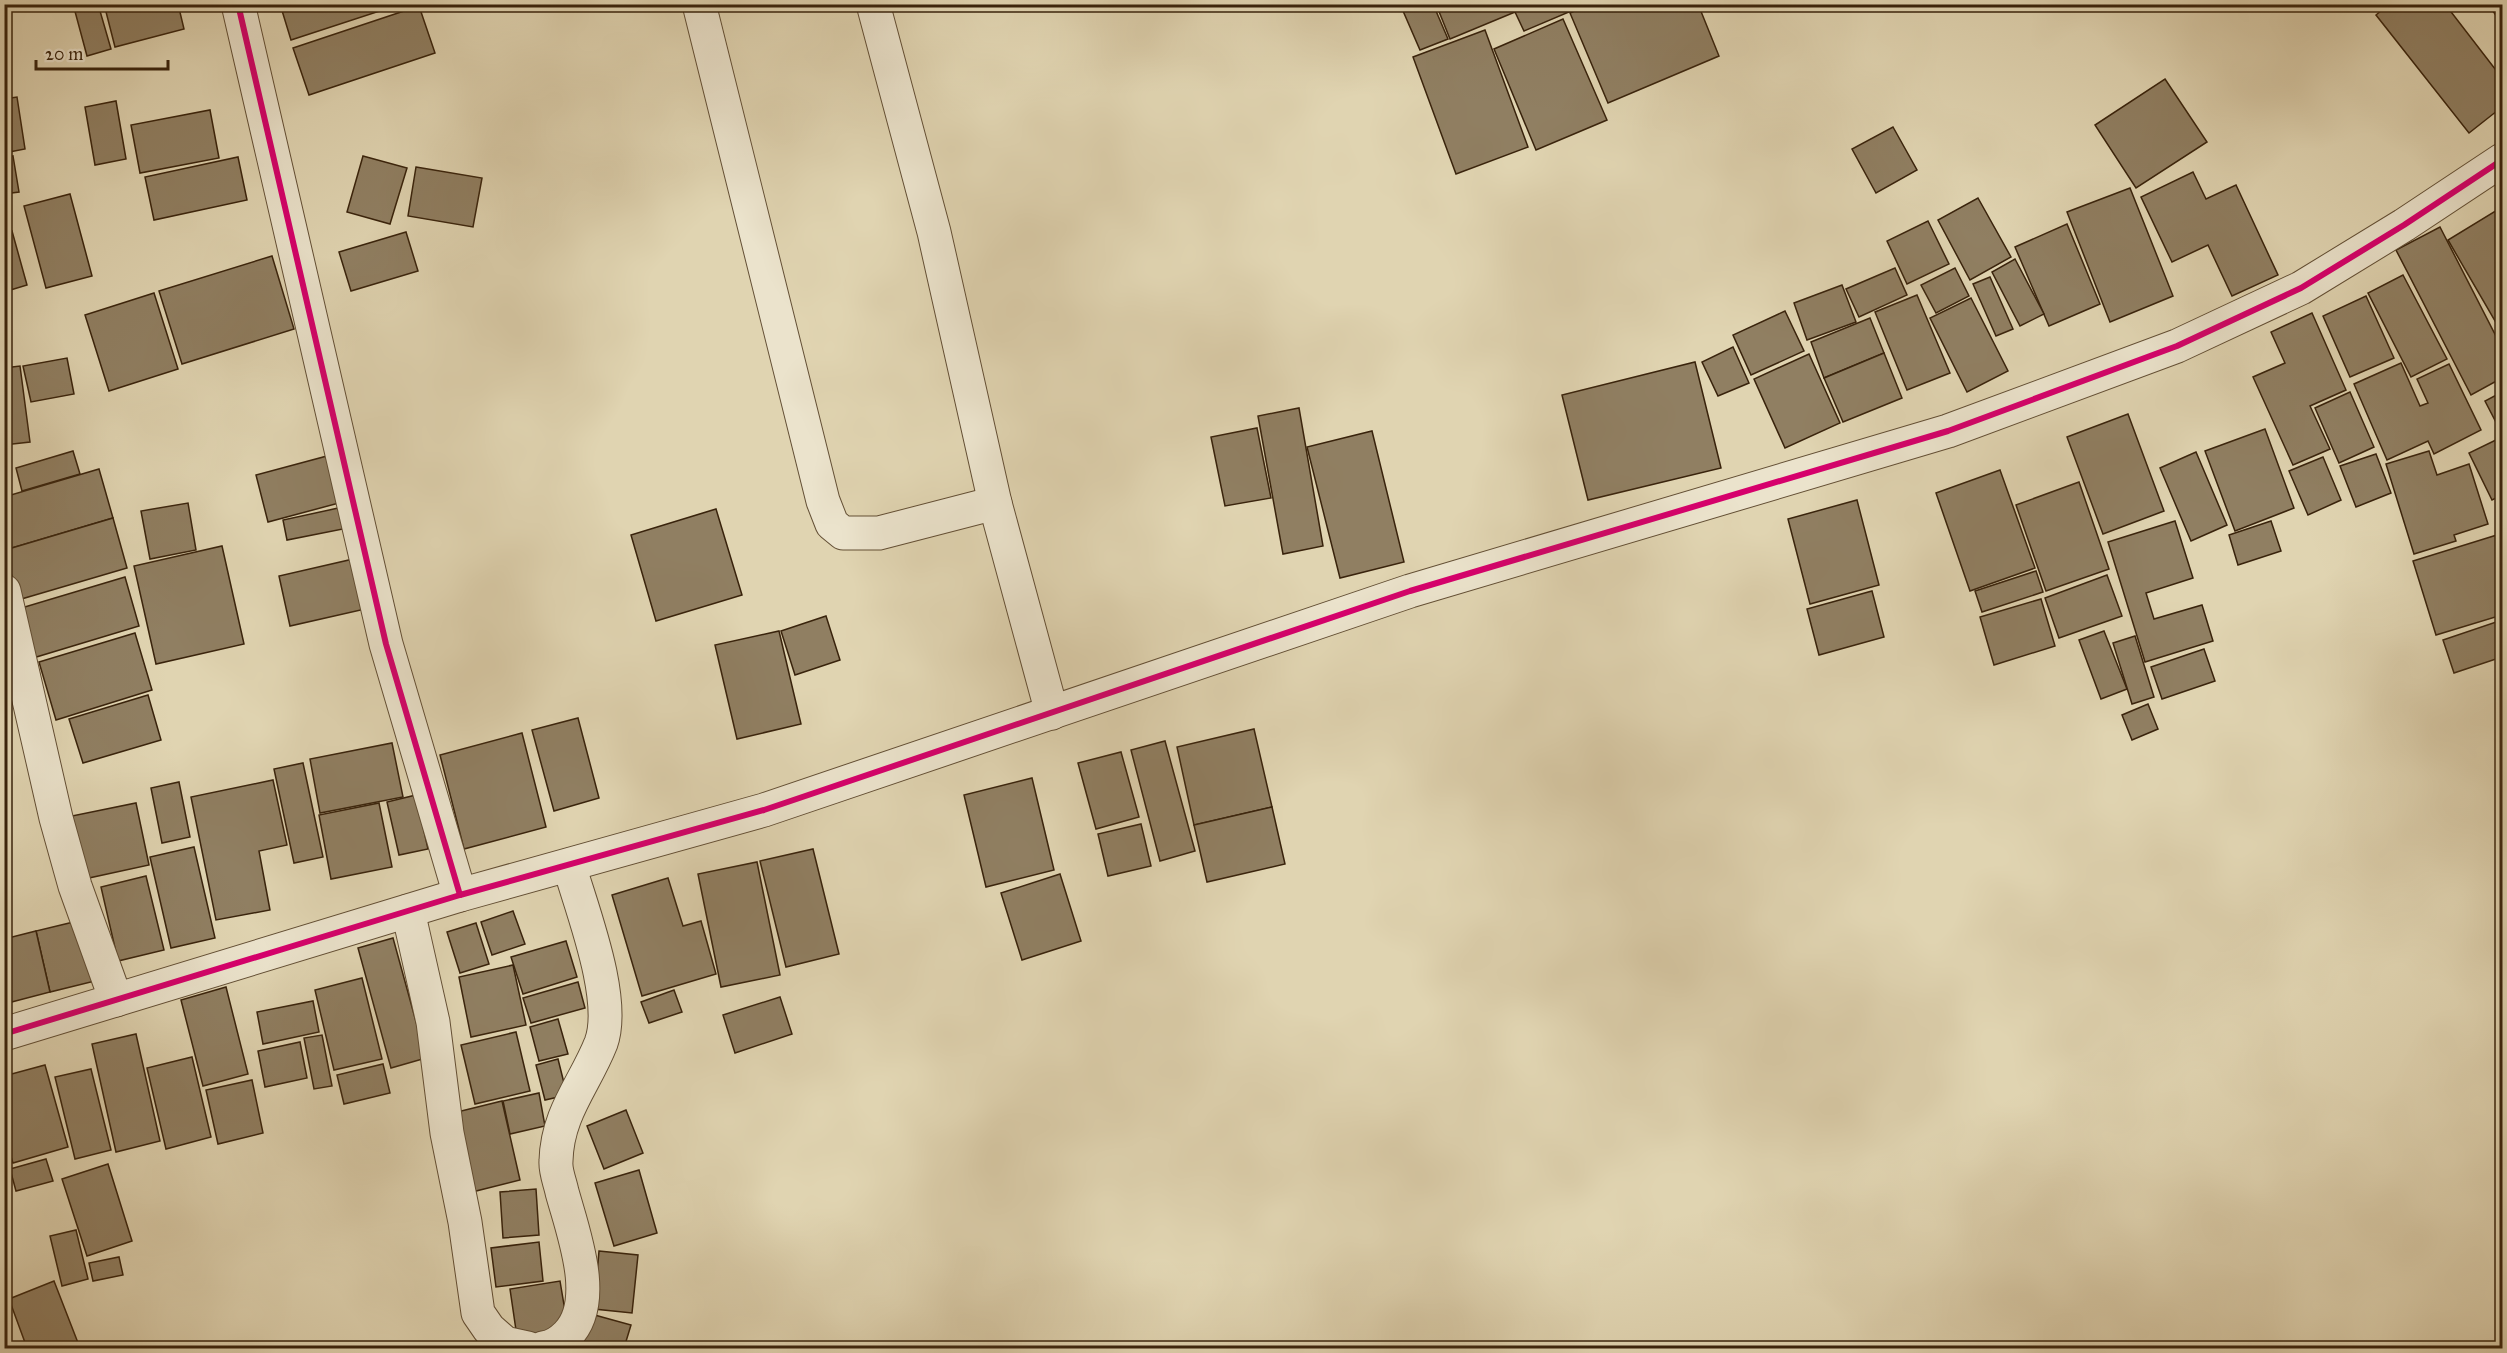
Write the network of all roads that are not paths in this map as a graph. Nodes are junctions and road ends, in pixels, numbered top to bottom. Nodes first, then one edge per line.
1 (238, 4) edge
2 (699, 4) edge
3 (873, 4) edge
4 (2502, 160) edge
5 (995, 503) junction
6 (4, 591) edge
7 (1052, 713) junction
8 (569, 865) junction
9 (460, 895) junction
10 (408, 911) junction
11 (116, 1000) junction
12 (4, 1034) edge
13 (528, 1348) edge
14 (543, 1348) edge

1 - 9 street
2 - 5 street
3 - 5 street
4 - 7 street
5 - 7 street
6 - 11 street
7 - 8 street
8 - 9 street
8 - 14 street
9 - 10 street
10 - 11 street
10 - 13 street
11 - 12 street

